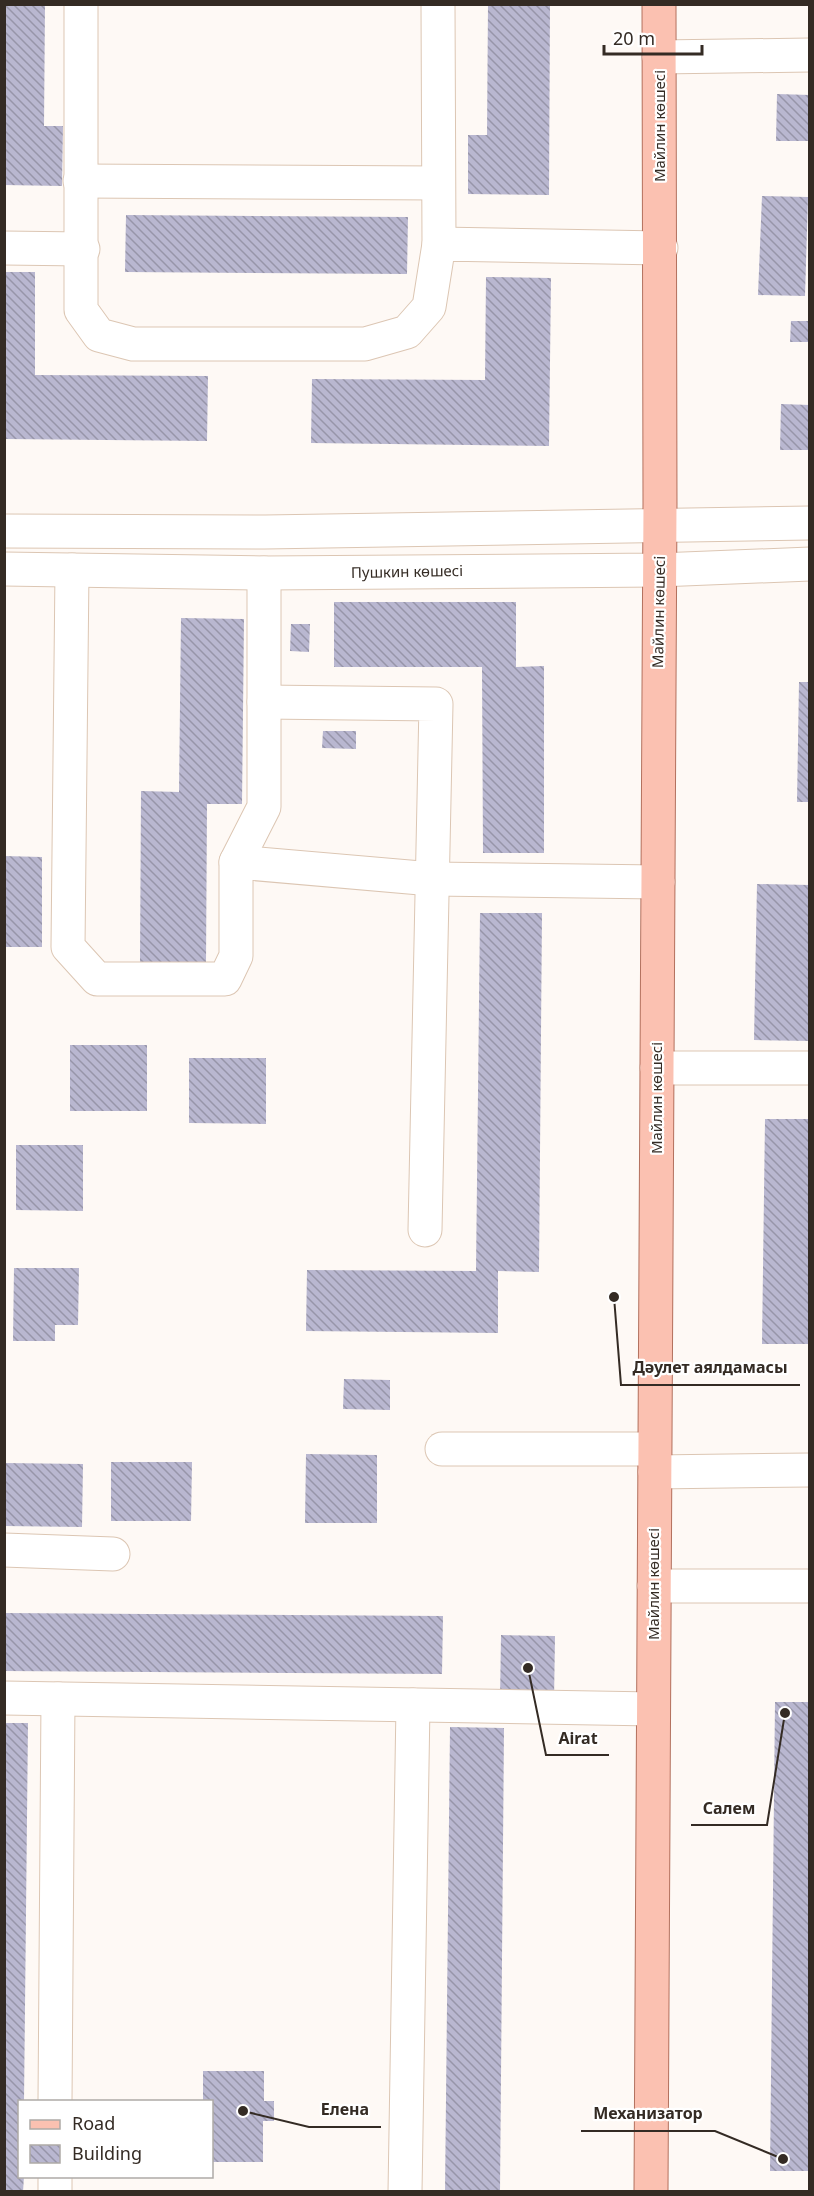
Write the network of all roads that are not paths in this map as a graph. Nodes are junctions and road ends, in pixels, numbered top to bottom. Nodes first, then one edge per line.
1 (81, 4) edge
2 (438, 4) edge
3 (659, 4) edge
4 (810, 56) edge
5 (659, 57) junction
6 (80, 181) junction
7 (438, 183) junction
8 (439, 244) junction
9 (4, 248) edge
10 (661, 248) junction
11 (83, 249) junction
12 (810, 523) edge
13 (660, 524) junction
14 (4, 531) edge
15 (810, 564) edge
16 (4, 569) edge
17 (72, 570) junction
18 (659, 570) junction
19 (264, 573) junction
20 (264, 702) junction
21 (236, 862) junction
22 (432, 879) junction
23 (658, 882) junction
24 (657, 1068) junction
25 (810, 1068) edge
26 (425, 1230) dead end
27 (442, 1449) dead end
28 (655, 1461) junction
29 (810, 1470) edge
30 (4, 1550) edge
31 (113, 1554) dead end
32 (654, 1586) junction
33 (807, 1586) dead end
34 (4, 1698) edge
35 (58, 1699) junction
36 (413, 1705) junction
37 (653, 1709) junction
38 (56, 2100) edge
39 (405, 2192) edge
40 (651, 2192) edge

1 - 6 street
2 - 7 street
3 - 5 main road, Майлин көшесі
4 - 5 street
5 - 10 main road, Майлин көшесі
6 - 7 street
6 - 11 street
7 - 8 street
8 - 10 street
8 - 11 street
9 - 11 street
10 - 13 main road, Майлин көшесі
12 - 13 street
13 - 14 street
13 - 18 main road, Майлин көшесі
15 - 18 street, Пушкин көшесі
16 - 17 street, Пушкин көшесі
17 - 19 street, Пушкин көшесі
17 - 21 street
18 - 19 street, Пушкин көшесі
18 - 23 main road, Майлин көшесі
19 - 20 street
20 - 21 street
20 - 22 street
21 - 22 street
22 - 23 street
22 - 26 street
23 - 24 main road, Майлин көшесі
24 - 25 street
24 - 28 main road, Майлин көшесі
27 - 28 street
28 - 29 street
28 - 32 main road, Майлин көшесі
30 - 31 street
32 - 33 street
32 - 37 main road, Майлин көшесі
34 - 35 street
35 - 36 street
35 - 38 street
36 - 37 street
36 - 39 street
37 - 40 main road, Майлин көшесі

